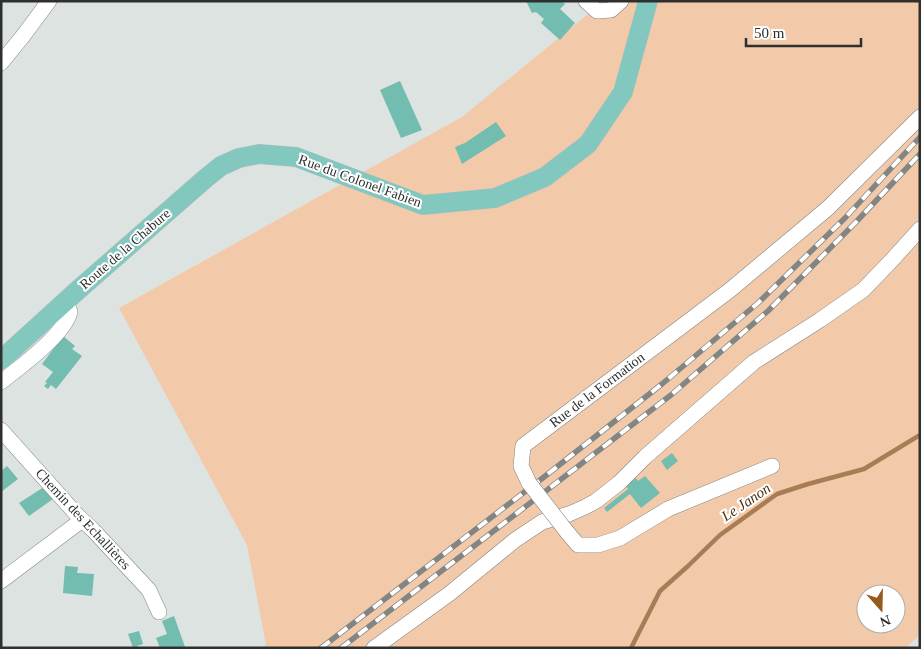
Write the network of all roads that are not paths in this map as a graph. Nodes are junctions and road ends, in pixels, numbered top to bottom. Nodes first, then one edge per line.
1 (49, 1) edge
2 (586, 1) edge
3 (621, 1) edge
4 (648, 1) edge
5 (1, 62) edge
6 (920, 117) edge
7 (259, 154) joint
8 (920, 229) edge
9 (64, 303) junction
10 (1, 360) edge
11 (1, 382) edge
12 (1, 430) edge
13 (772, 466) dead end
14 (82, 520) junction
15 (1, 581) edge
16 (159, 612) dead end
17 (374, 648) edge

1 - 5 street
2 - 3 street
4 - 7 main road, Rue du Colonel Fabien
6 - 13 street, Rue de la Formation, bridge
7 - 9 main road, Route de la Chabure
8 - 17 street
9 - 10 main road, Route de la Chabure
9 - 11 street
12 - 14 street, Chemin des Echallières
14 - 15 street
14 - 16 street, Chemin des Echallières

